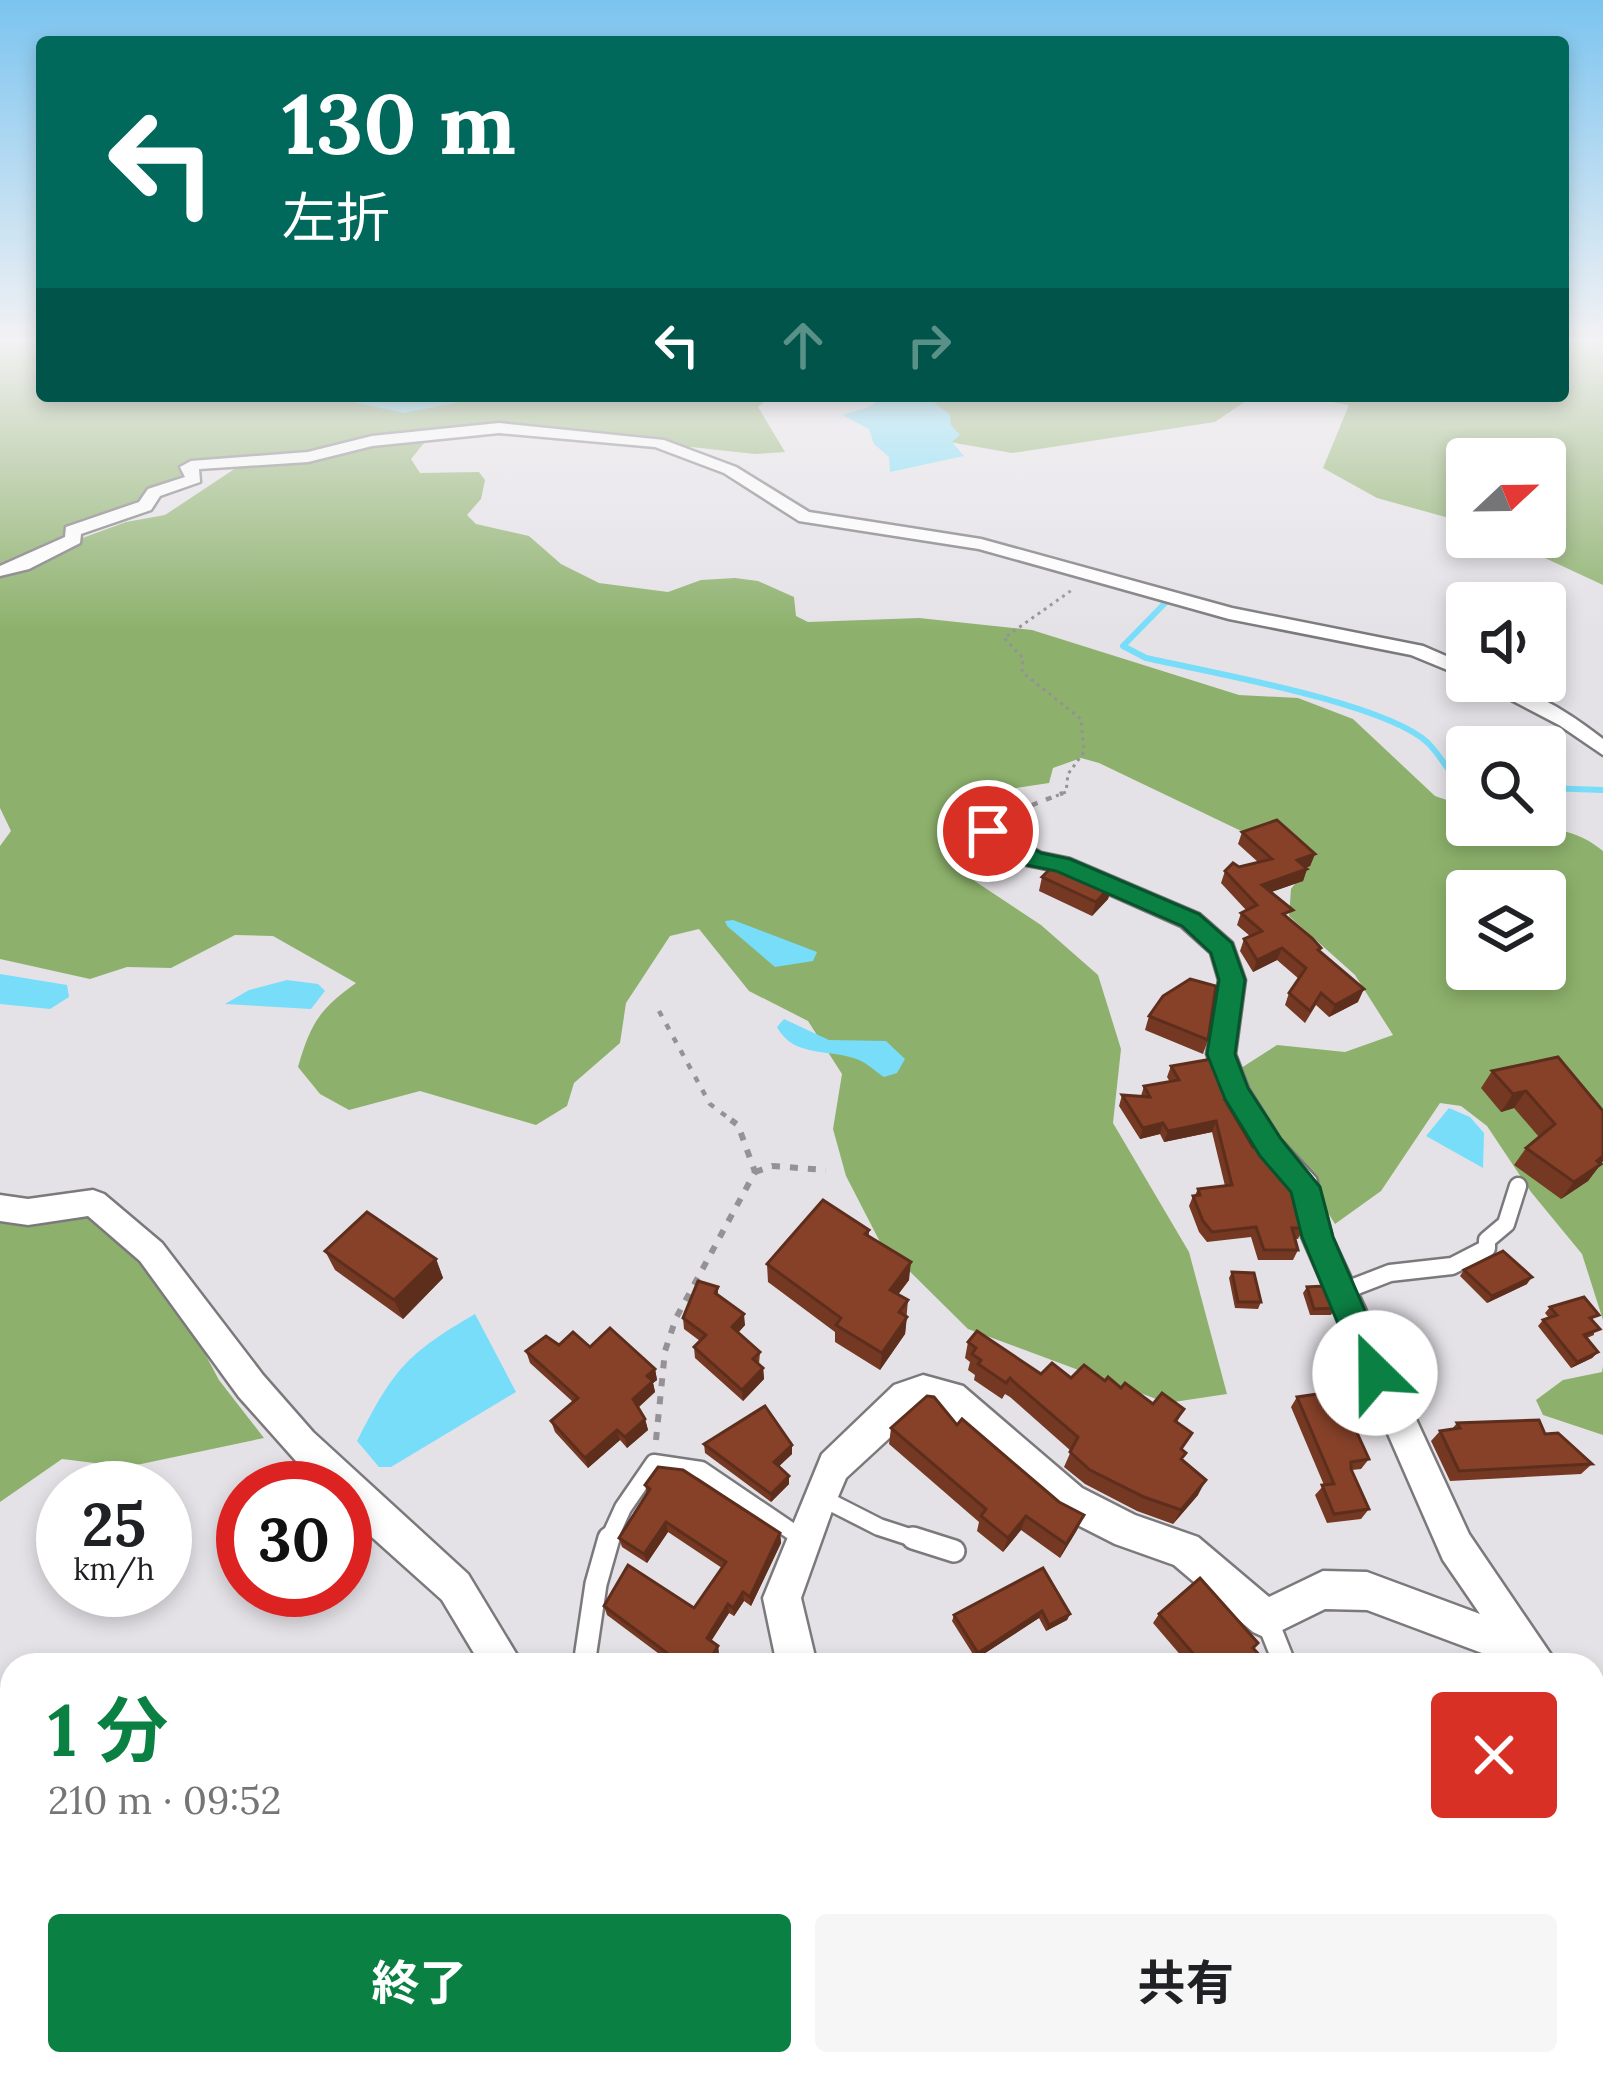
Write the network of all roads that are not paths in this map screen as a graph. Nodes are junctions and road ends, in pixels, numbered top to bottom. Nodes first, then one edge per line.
1 (397, 437) edge
2 (593, 437) edge
3 (0, 571) edge
4 (1446, 664) edge
5 (1528, 702) edge
6 (1603, 749) edge
7 (988, 831) road end
8 (1518, 1186) dead end
9 (0, 1208) edge
10 (1341, 1292) junction
11 (820, 1497) junction
12 (803, 1539) junction
13 (954, 1552) dead end
14 (1266, 1619) junction
15 (496, 1653) edge
16 (585, 1653) edge
17 (794, 1653) edge
18 (1280, 1653) edge
19 (1520, 1653) edge
20 (1529, 1653) edge

1 - 3 street
2 - 4 street
5 - 6 street
7 - 10 street
8 - 10 lane
9 - 15 street
10 - 20 street
11 - 12 street
11 - 13 lane
11 - 14 street
12 - 16 lane
12 - 17 street
14 - 18 lane
14 - 19 street

